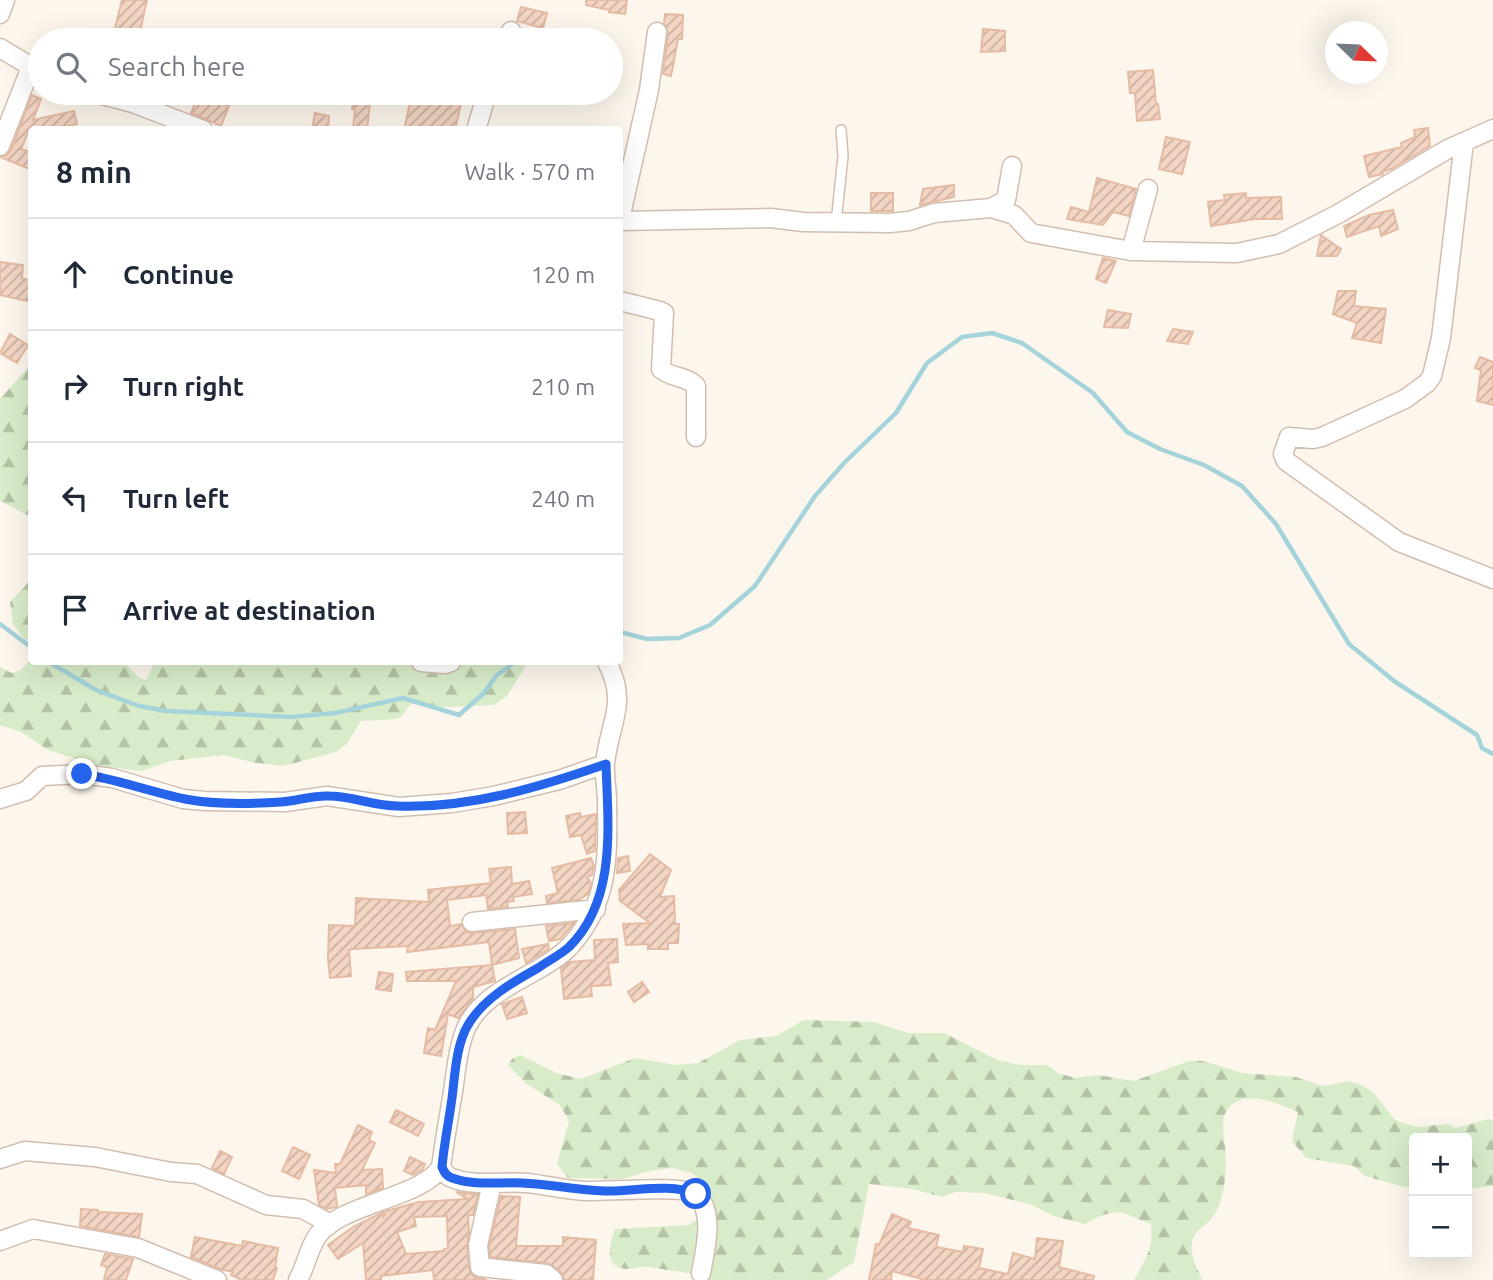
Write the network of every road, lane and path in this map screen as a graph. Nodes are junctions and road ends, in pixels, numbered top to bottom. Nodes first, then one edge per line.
1 (5, 0) edge
2 (0, 14) edge
3 (657, 32) dead end
4 (0, 48) edge
5 (28, 65) edge
6 (28, 87) edge
7 (137, 105) edge
8 (483, 105) edge
9 (192, 126) edge
10 (477, 126) edge
11 (1493, 129) edge
12 (841, 131) dead end
13 (1464, 142) junction
14 (0, 146) edge
15 (1012, 166) dead end
16 (1147, 189) dead end
17 (623, 207) edge
18 (991, 208) junction
19 (623, 220) edge
20 (836, 223) junction
21 (1131, 251) junction
22 (623, 302) edge
23 (696, 437) dead end
24 (1493, 579) edge
25 (608, 665) edge
26 (606, 764) junction
27 (0, 799) edge
28 (596, 909) junction
29 (472, 922) dead end
30 (0, 1159) edge
31 (442, 1167) junction
32 (492, 1183) junction
33 (328, 1226) junction
34 (0, 1241) edge
35 (701, 1273) dead end
36 (217, 1280) edge
37 (298, 1280) edge
38 (553, 1280) edge

1 - 2 street
3 - 17 street
4 - 5 street
6 - 14 street
7 - 9 street
8 - 10 street
11 - 13 street
12 - 20 lane
13 - 21 street
13 - 24 street
15 - 18 street
16 - 21 street
18 - 20 street
18 - 21 street
19 - 20 street
22 - 23 street
25 - 26 street
26 - 27 street
26 - 28 street
28 - 29 street
28 - 31 street
30 - 33 street
31 - 32 street
31 - 33 street
32 - 35 street
32 - 38 street
33 - 37 street
34 - 36 street

